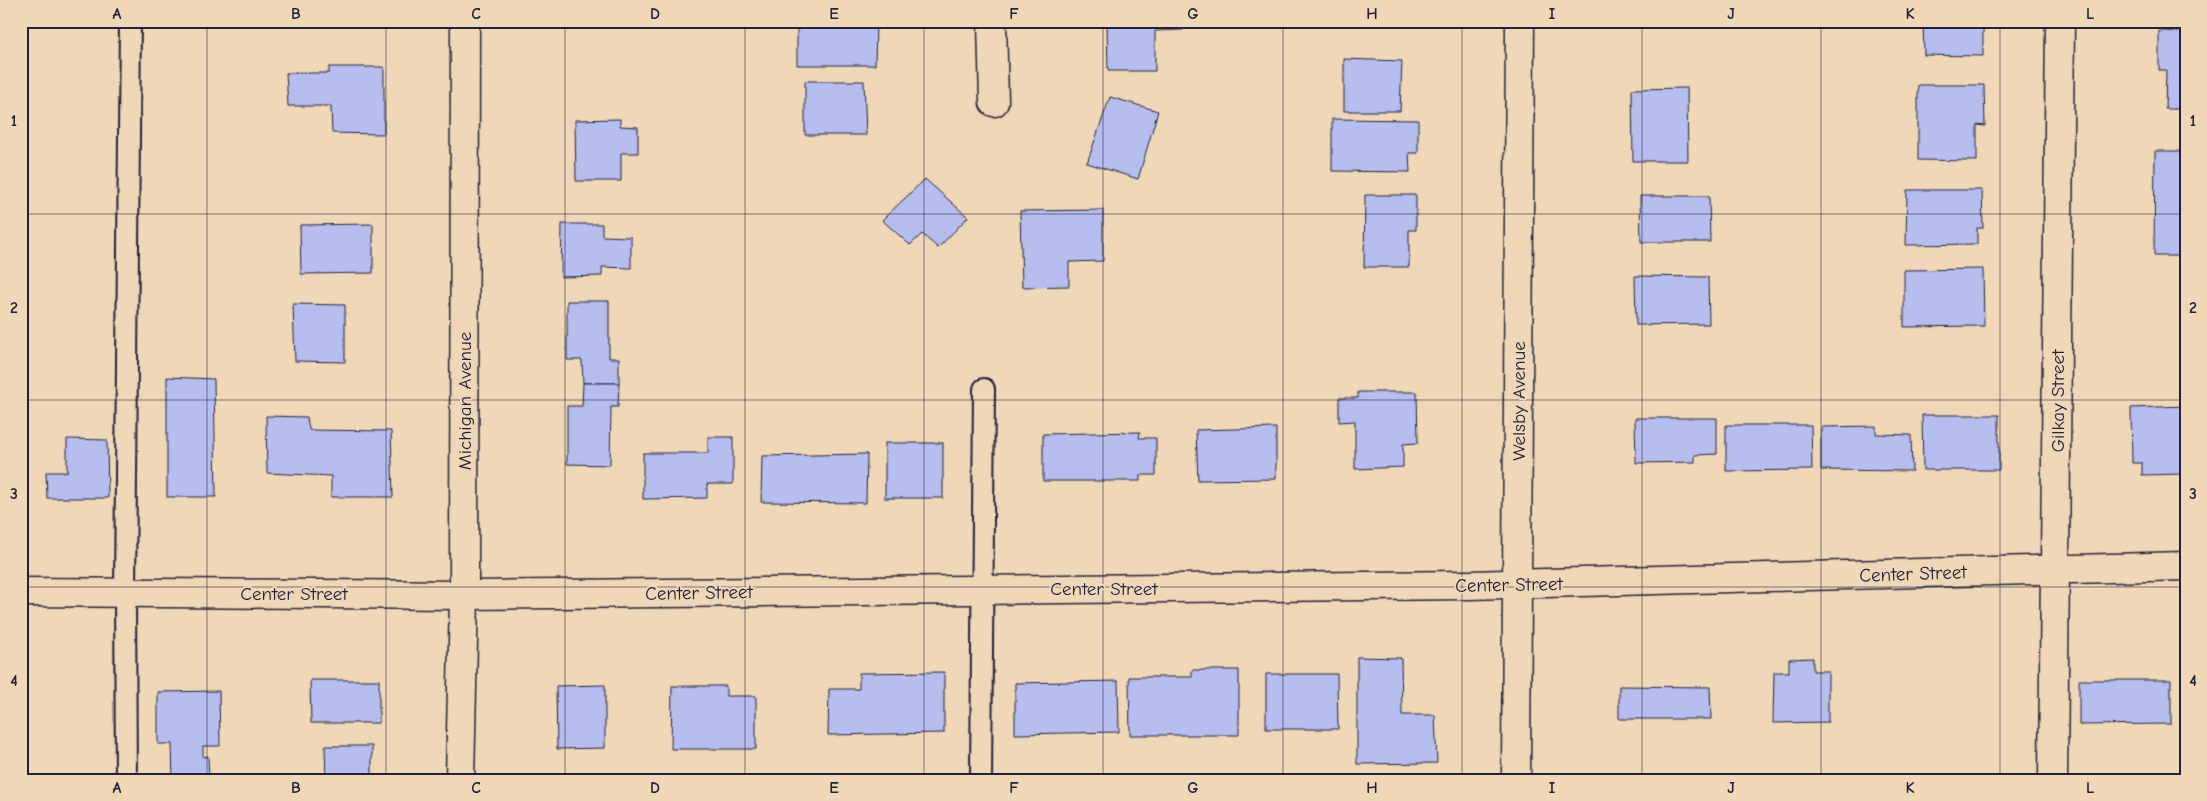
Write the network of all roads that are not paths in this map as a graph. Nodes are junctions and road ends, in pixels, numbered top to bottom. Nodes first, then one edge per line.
1 (130, 21) edge
2 (465, 21) edge
3 (992, 21) edge
4 (1520, 21) edge
5 (2060, 21) edge
6 (994, 102) dead end
7 (984, 389) dead end
8 (2186, 566) edge
9 (2056, 568) junction
10 (1517, 585) junction
11 (982, 589) junction
12 (21, 592) edge
13 (125, 592) junction
14 (464, 595) junction
15 (126, 780) edge
16 (460, 780) edge
17 (981, 780) edge
18 (1516, 780) edge
19 (2053, 780) edge

1 - 13 lane
2 - 14 street, Michigan Avenue
3 - 6 street
4 - 10 street, Welsby Avenue
5 - 9 street, Gilkay Street
7 - 11 lane
8 - 9 street, Center Street
9 - 10 street, Center Street
9 - 19 street, Gilkay Street
10 - 11 street, Center Street
10 - 18 street, Welsby Avenue
11 - 14 street, Center Street
11 - 17 lane
12 - 13 street, Center Street
13 - 14 street, Center Street
13 - 15 lane
14 - 16 street, Michigan Avenue

